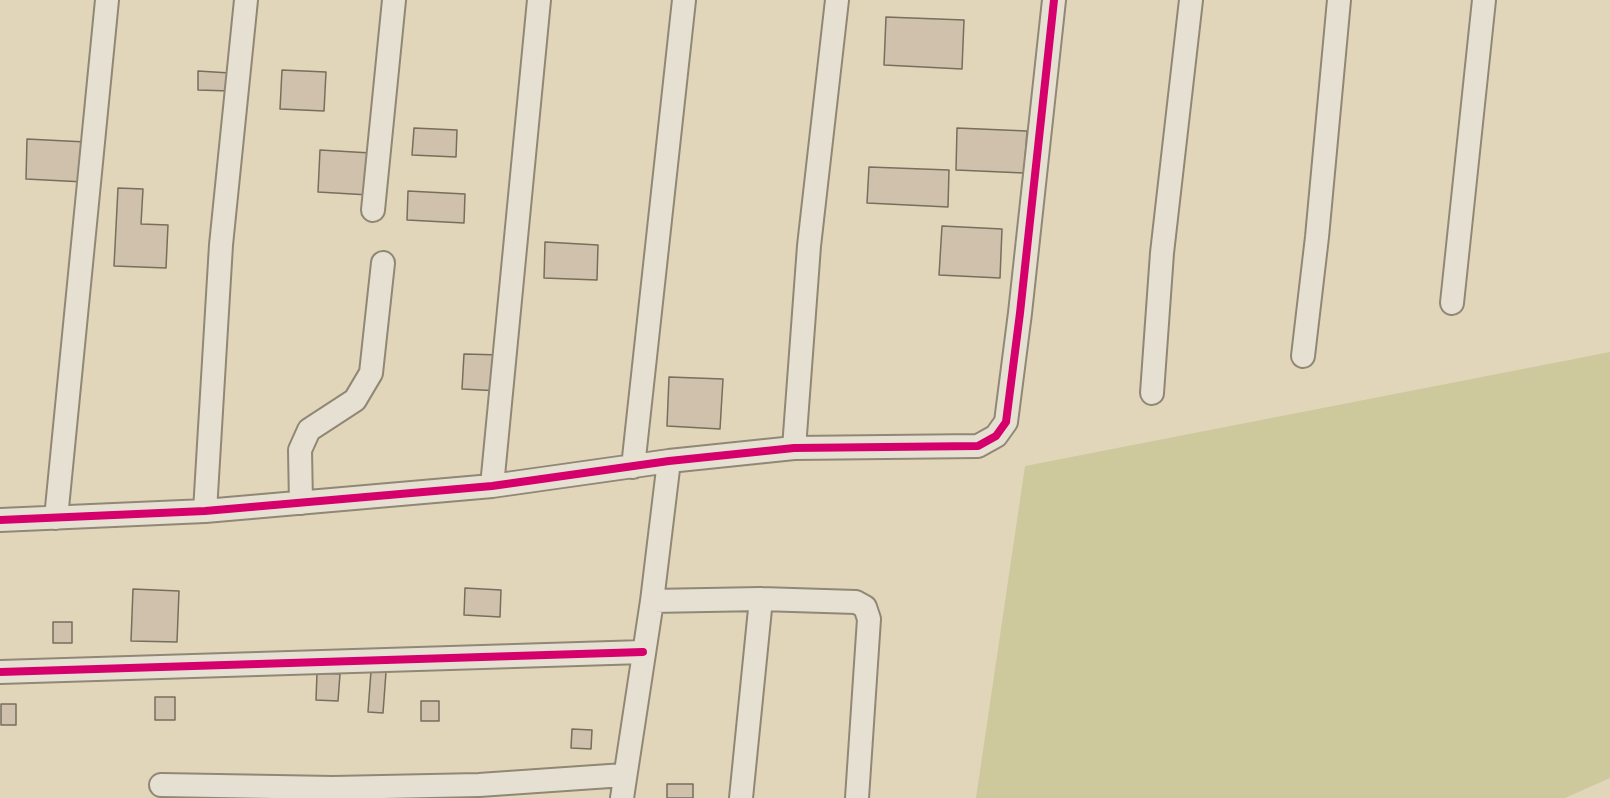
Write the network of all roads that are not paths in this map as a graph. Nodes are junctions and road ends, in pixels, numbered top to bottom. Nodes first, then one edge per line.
1 (107, 0) edge
2 (246, 0) edge
3 (394, 0) edge
4 (539, 0) edge
5 (684, 0) edge
6 (837, 0) edge
7 (1054, 0) edge
8 (1191, 0) edge
9 (1340, 0) edge
10 (1484, 0) edge
11 (373, 210) dead end
12 (383, 263) dead end
13 (1452, 303) dead end
14 (1303, 356) dead end
15 (1152, 393) dead end
16 (795, 448) junction
17 (669, 461) junction
18 (633, 467) junction
19 (492, 486) junction
20 (301, 502) junction
21 (205, 511) junction
22 (56, 518) junction
23 (0, 519) edge
24 (761, 599) junction
25 (652, 601) junction
26 (643, 652) junction
27 (0, 672) edge
28 (624, 775) junction
29 (160, 785) dead end
30 (478, 792) edge
31 (333, 793) edge
32 (622, 798) edge
33 (741, 798) edge
34 (857, 798) edge

1 - 22 street
2 - 21 street
3 - 11 street
4 - 19 street
5 - 18 street
6 - 16 street
7 - 16 street
8 - 15 street
9 - 14 street
10 - 13 street
12 - 20 street
16 - 17 street
17 - 18 street
17 - 25 street
18 - 19 street
19 - 20 street
20 - 21 street
21 - 22 street
22 - 23 street
24 - 25 street
24 - 33 street
24 - 34 street
25 - 26 street
26 - 27 street
26 - 28 street
28 - 30 street
28 - 32 street
29 - 31 street
30 - 31 street

